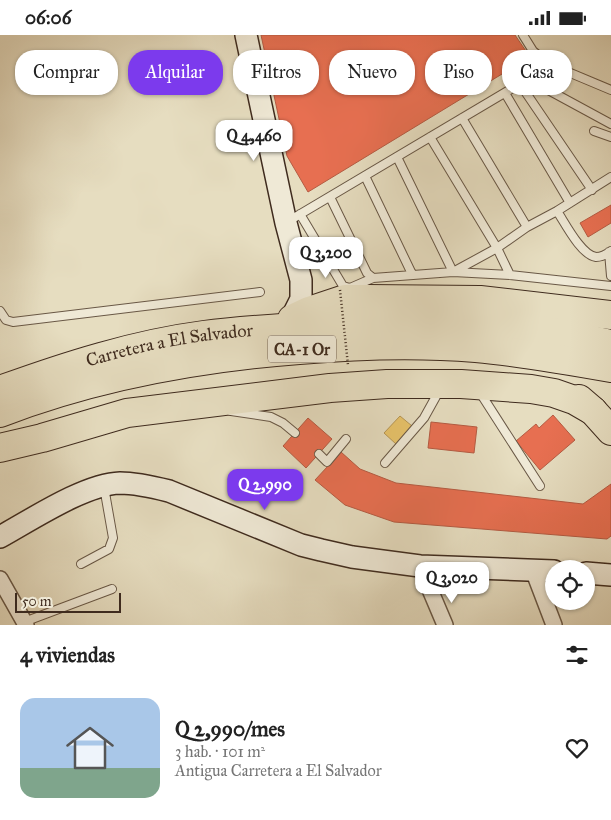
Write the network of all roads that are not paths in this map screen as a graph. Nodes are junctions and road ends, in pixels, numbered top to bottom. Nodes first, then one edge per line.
1 (246, 35) edge
2 (523, 35) edge
3 (532, 50) edge
4 (572, 74) edge
5 (611, 90) edge
6 (502, 95) edge
7 (506, 95) edge
8 (528, 95) edge
9 (558, 95) edge
10 (462, 118) junction
11 (611, 124) edge
12 (594, 131) dead end
13 (430, 137) junction
14 (611, 137) edge
15 (397, 157) junction
16 (365, 176) junction
17 (611, 177) edge
18 (592, 190) junction
19 (330, 197) junction
20 (570, 203) junction
21 (557, 211) junction
22 (293, 219) junction
23 (527, 227) junction
24 (497, 248) junction
25 (610, 252) edge
26 (453, 272) junction
27 (412, 274) junction
28 (510, 275) junction
29 (611, 275) edge
30 (373, 277) junction
31 (301, 280) junction
32 (611, 286) edge
33 (260, 292) dead end
34 (336, 297) junction
35 (0, 311) edge
36 (611, 315) edge
37 (279, 324) junction
38 (611, 344) edge
39 (515, 353) junction
40 (611, 368) edge
41 (442, 384) junction
42 (476, 385) junction
43 (0, 390) edge
44 (208, 403) junction
45 (593, 411) junction
46 (0, 413) edge
47 (611, 431) edge
48 (295, 433) dead end
49 (346, 439) dead end
50 (0, 448) edge
51 (319, 454) dead end
52 (385, 463) dead end
53 (104, 485) junction
54 (540, 487) dead end
55 (0, 537) edge
56 (81, 564) dead end
57 (420, 566) junction
58 (533, 570) junction
59 (545, 571) edge
60 (595, 574) edge
61 (611, 575) edge
62 (0, 579) edge
63 (112, 589) dead end
64 (25, 623) edge
65 (445, 625) edge
66 (554, 625) edge

1 - 22 street
2 - 3 lane
4 - 5 lane
6 - 10 lane
7 - 20 lane
8 - 18 lane
9 - 11 lane
10 - 13 lane
10 - 23 lane
12 - 14 lane
13 - 15 lane
13 - 24 lane
15 - 16 lane
15 - 26 lane
16 - 19 lane
16 - 27 lane
17 - 18 lane
18 - 20 lane
19 - 22 lane
19 - 30 lane
20 - 21 lane
21 - 23 lane
21 - 25 lane
22 - 30 lane
22 - 31 street
23 - 24 lane
24 - 26 lane
24 - 28 lane
25 - 29 lane
26 - 27 lane
26 - 28 lane
27 - 30 lane
28 - 32 lane
31 - 34 street
31 - 37 street
33 - 35 lane
34 - 36 highway
34 - 37 highway
37 - 38 highway, Carretera a El Salvador / CA-1 Or
37 - 43 highway, Carretera a El Salvador / CA-1 Or
39 - 40 highway, Carretera a El Salvador / CA-1 Or
39 - 45 highway
39 - 46 highway, Carretera a El Salvador / CA-1 Or
41 - 42 highway
41 - 44 highway
41 - 52 lane
42 - 45 highway
42 - 54 lane
44 - 48 lane
44 - 50 highway
45 - 47 highway
49 - 51 lane
53 - 55 street
53 - 56 lane
53 - 57 street
57 - 58 street
57 - 65 street
58 - 59 street
58 - 66 street
60 - 61 street
62 - 64 street
63 - 64 lane

